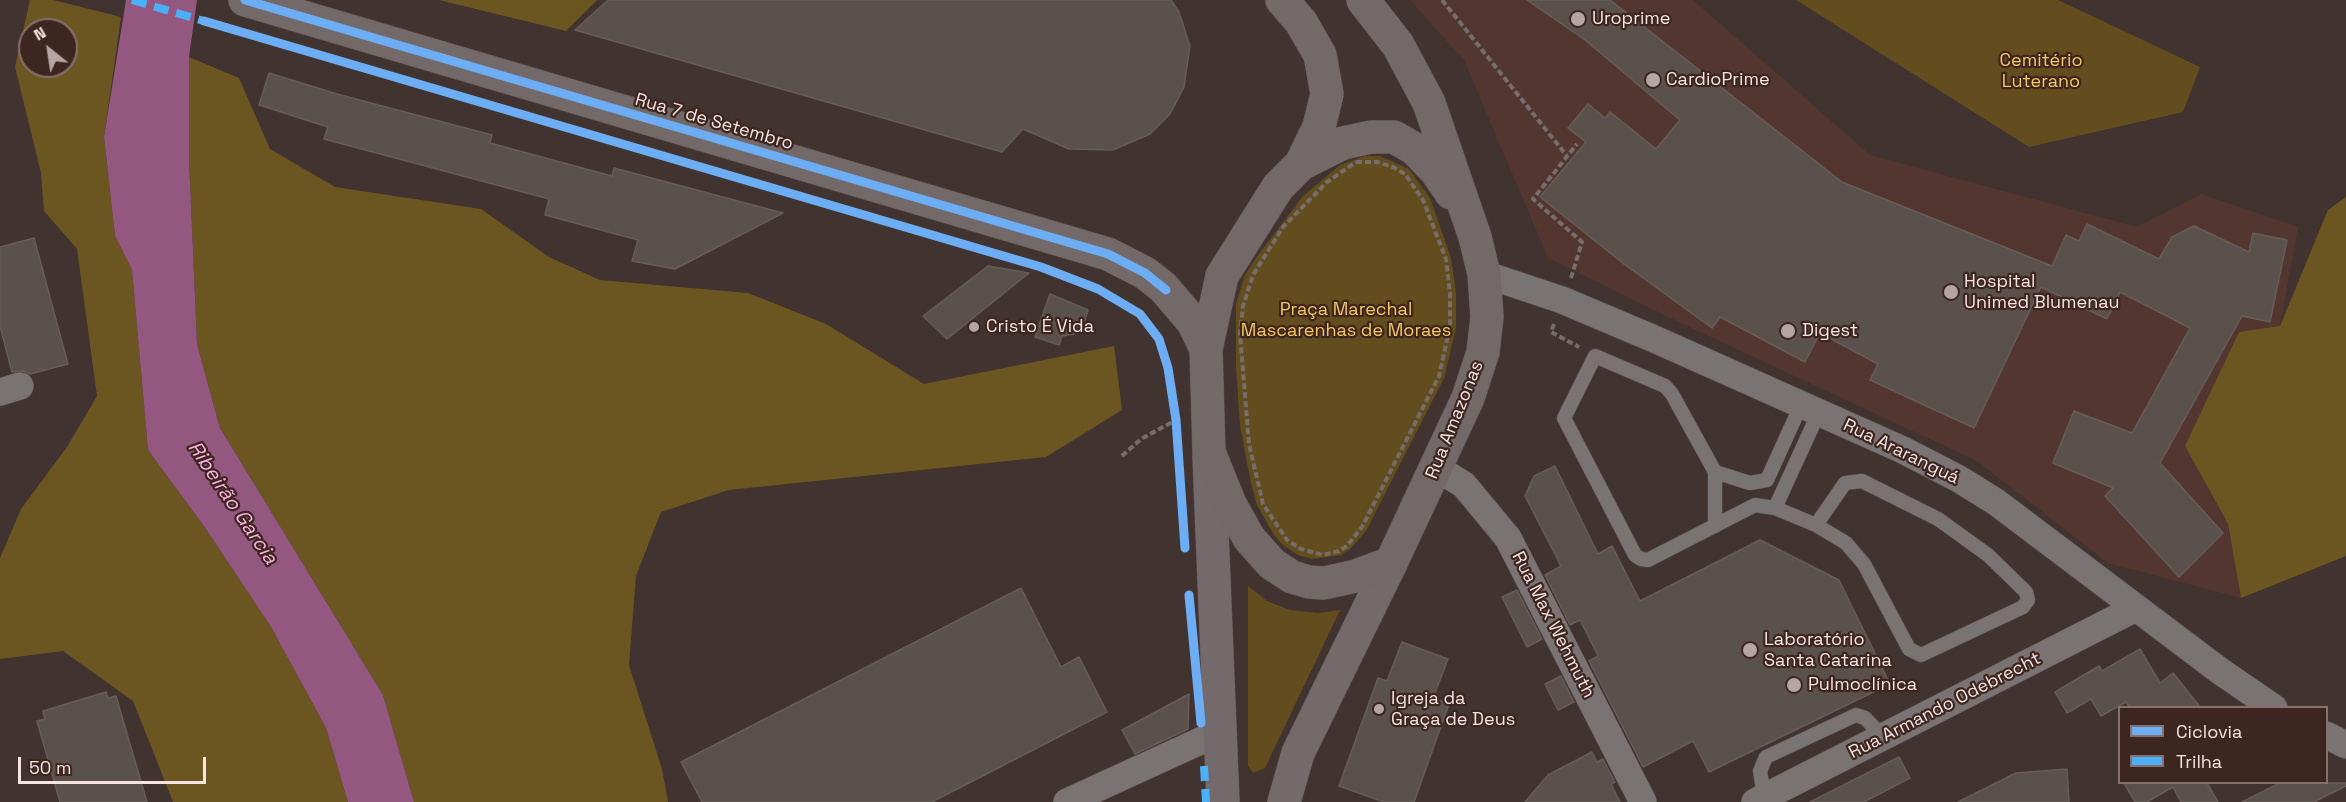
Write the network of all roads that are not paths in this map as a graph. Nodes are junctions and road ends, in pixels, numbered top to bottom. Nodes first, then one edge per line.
1 (245, 0) edge
2 (1282, 0) edge
3 (1363, 0) edge
4 (1301, 164) junction
5 (1469, 219) junction
6 (1484, 274) junction
7 (1206, 349) junction
8 (1810, 408) junction
9 (1209, 452) junction
10 (1437, 468) junction
11 (1715, 472) junction
12 (1767, 480) junction
13 (1755, 505) junction
14 (1775, 508) junction
15 (1816, 525) junction
16 (1715, 526) junction
17 (1391, 563) junction
18 (2134, 609) junction
19 (2271, 706) edge
20 (1220, 732) junction
21 (2328, 736) edge
22 (2346, 746) edge
23 (1760, 800) edge
24 (1067, 802) edge
25 (1223, 802) edge
26 (1284, 802) edge
27 (1643, 802) edge

1 - 7 main road, Rua 7 de Setembro
2 - 4 main road
3 - 5 main road, Rua Amazonas
4 - 5 main road
4 - 7 main road
5 - 6 main road, Rua Amazonas
6 - 8 street, Rua Araranguá
6 - 10 main road, Rua Amazonas
7 - 9 main road
8 - 12 lane
8 - 14 lane
8 - 18 street, Rua Araranguá
9 - 17 main road
9 - 20 main road
10 - 17 main road, Rua Amazonas
10 - 27 street, Rua Max Wehmuth
11 - 12 lane
11 - 16 lane
11 - 16 lane
12 - 13 lane
13 - 14 lane
13 - 16 lane
14 - 15 lane
15 - 15 lane
17 - 26 main road, Rua Amazonas
18 - 19 street, Rua Araranguá
18 - 23 street, Rua Armando Odebrecht
20 - 24 street
20 - 25 main road
21 - 22 street

